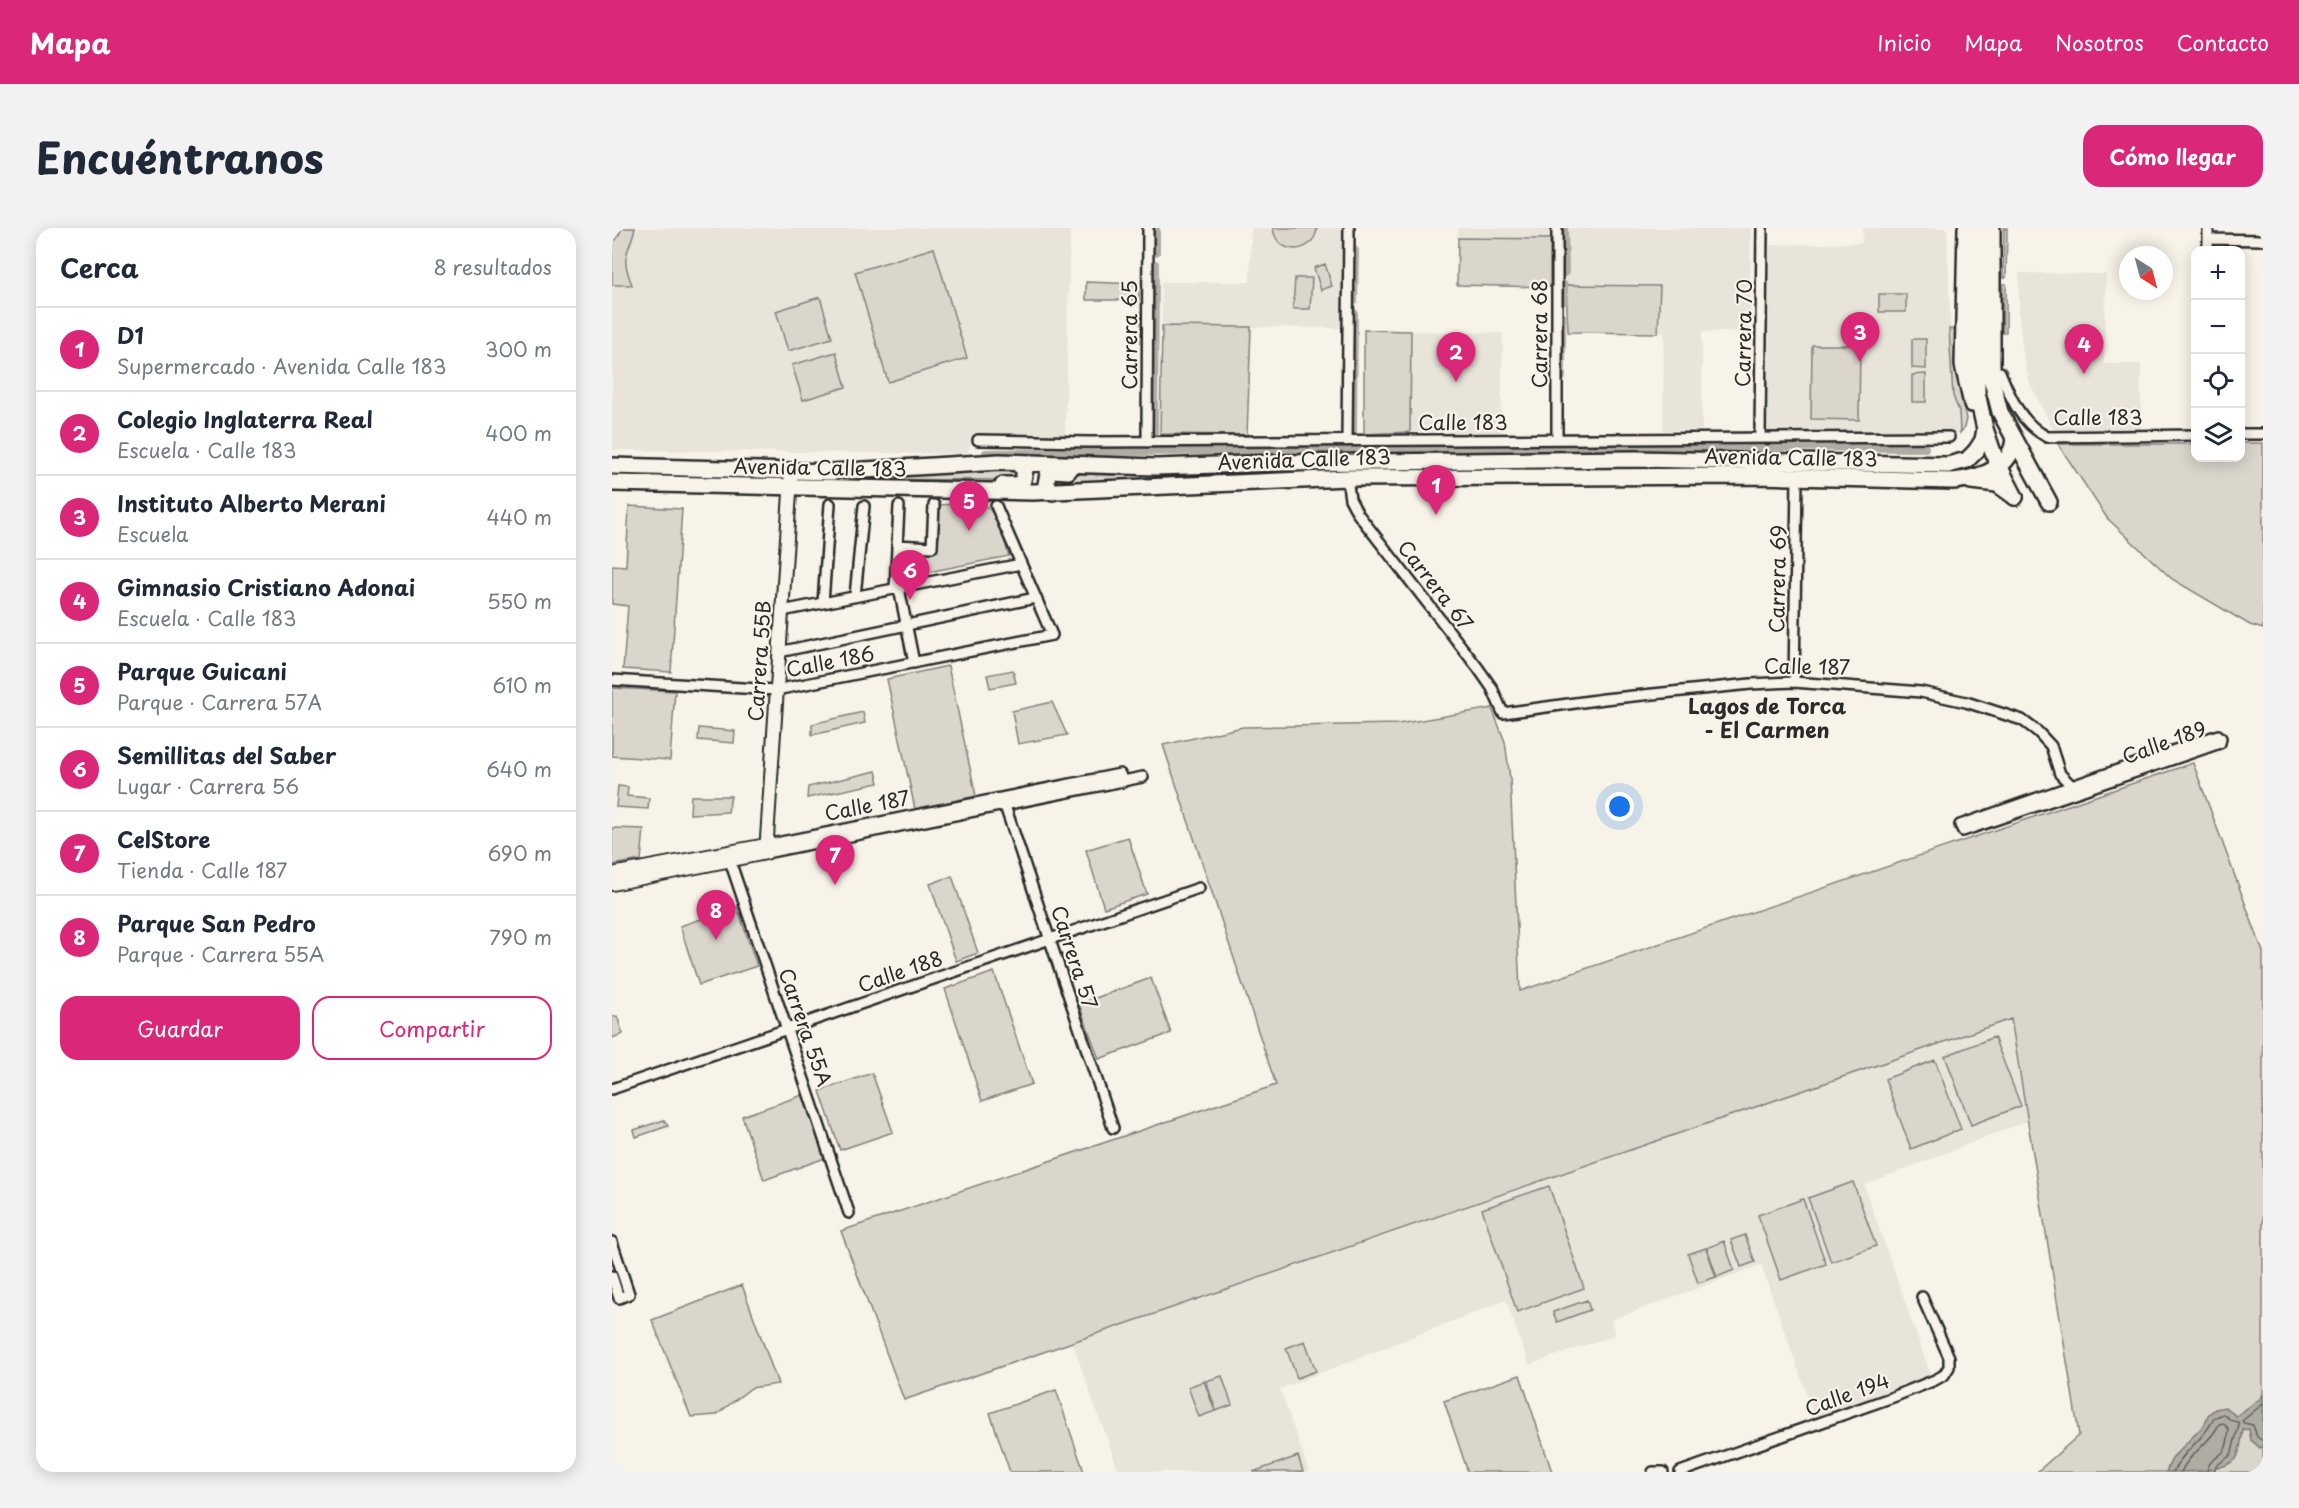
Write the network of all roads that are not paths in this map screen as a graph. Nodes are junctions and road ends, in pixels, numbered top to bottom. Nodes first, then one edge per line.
1 (1148, 228) edge
2 (1349, 228) edge
3 (1557, 228) edge
4 (1762, 228) edge
5 (1966, 228) edge
6 (1977, 228) edge
7 (1992, 228) edge
8 (2001, 228) edge
9 (2208, 228) edge
10 (2208, 239) junction
11 (2263, 240) edge
12 (2208, 246) edge
13 (2000, 372) junction
14 (2245, 434) edge
15 (2263, 434) edge
16 (2191, 435) edge
17 (1948, 437) dead end
18 (1760, 438) junction
19 (1557, 439) junction
20 (2014, 439) junction
21 (978, 440) dead end
22 (1347, 441) junction
23 (1981, 441) junction
24 (1147, 442) junction
25 (1017, 463) junction
26 (612, 466) edge
27 (1140, 466) junction
28 (1999, 467) junction
29 (792, 471) junction
30 (1797, 477) junction
31 (1347, 478) junction
32 (1953, 481) junction
33 (612, 483) edge
34 (791, 487) junction
35 (1053, 492) junction
36 (934, 498) junction
37 (2049, 502) dead end
38 (830, 504) dead end
39 (864, 506) dead end
40 (899, 506) dead end
41 (996, 506) dead end
42 (897, 545) junction
43 (1021, 564) junction
44 (897, 588) junction
45 (855, 596) junction
46 (1035, 598) junction
47 (823, 603) junction
48 (782, 611) junction
49 (907, 626) junction
50 (778, 652) junction
51 (915, 663) junction
52 (612, 680) edge
53 (1794, 682) junction
54 (776, 690) junction
55 (1503, 713) joint
56 (1143, 777) dead end
57 (2072, 786) junction
58 (1004, 801) junction
59 (766, 849) junction
60 (729, 856) junction
61 (612, 874) edge
62 (612, 884) edge
63 (1199, 888) dead end
64 (1050, 939) junction
65 (787, 1029) junction
66 (612, 1089) edge
67 (1113, 1128) dead end
68 (849, 1214) dead end
69 (612, 1242) edge
70 (612, 1276) edge
71 (1922, 1297) dead end
72 (1653, 1472) edge
73 (1663, 1472) edge
74 (1680, 1472) edge

1 - 24 street, Carrera 65
2 - 22 street
3 - 19 street, Carrera 68
4 - 18 street, Carrera 70
5 - 23 main road
6 - 23 main road
7 - 20 main road
8 - 13 main road
9 - 10 street
10 - 11 street
10 - 12 street
13 - 16 street, Calle 183
13 - 20 main road
14 - 15 street
17 - 18 street, Calle 183
18 - 19 street, Calle 183
19 - 22 street, Calle 183
20 - 28 main road
20 - 37 main road
21 - 24 street, Calle 183
22 - 24 street, Calle 183
23 - 27 main road, Avenida Calle 183
23 - 28 main road
25 - 27 main road, Avenida Calle 183
25 - 29 main road, Avenida Calle 183
25 - 36 main road
26 - 29 main road, Avenida Calle 183
27 - 35 main road
28 - 32 main road, Avenida Calle 183
28 - 32 main road
29 - 34 street, Carrera 55B
30 - 31 main road, Avenida Calle 183
30 - 32 main road, Avenida Calle 183
30 - 53 street, Carrera 69
31 - 35 main road, Avenida Calle 183
31 - 55 street, Carrera 67
33 - 34 main road, Avenida Calle 183
34 - 36 main road, Avenida Calle 183
34 - 48 street, Carrera 55B
35 - 36 main road, Avenida Calle 183
36 - 42 street
38 - 47 street
39 - 45 street
40 - 42 street
41 - 43 street
42 - 44 street
43 - 44 street
43 - 46 street
44 - 45 street
44 - 49 street
45 - 47 street
46 - 49 street
46 - 51 street, Calle 186
47 - 48 street
48 - 50 street, Carrera 55B
49 - 50 street
49 - 51 street
50 - 54 street, Carrera 55B
51 - 54 street, Calle 186
52 - 54 street, Calle 186
53 - 55 street, Calle 187
53 - 57 street, Calle 187
54 - 59 street, Carrera 55B
56 - 58 street, Calle 187
57 - 57 street, Calle 189
58 - 59 street, Calle 187
58 - 64 street, Carrera 57
59 - 60 street, Calle 187
60 - 61 street, Calle 187
60 - 62 street, Calle 187
60 - 65 street, Carrera 55A
63 - 64 street, Calle 188
64 - 65 street, Calle 188
64 - 67 street, Carrera 57
65 - 66 street, Calle 188
65 - 68 street, Carrera 55A
69 - 70 street
71 - 74 street, Calle 194
72 - 73 street

